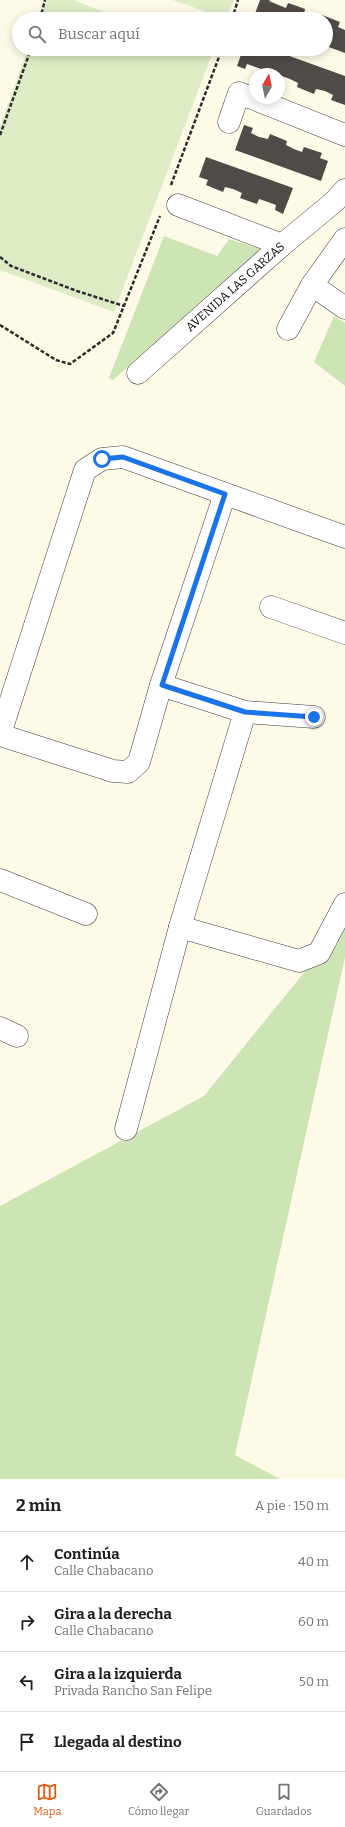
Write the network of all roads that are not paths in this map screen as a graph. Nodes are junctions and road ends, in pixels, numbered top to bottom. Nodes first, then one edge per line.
1 (229, 122) dead end
2 (345, 135) edge
3 (341, 202) edge
4 (169, 203) road end
5 (345, 239) edge
6 (282, 245) junction
7 (312, 285) junction
8 (345, 308) edge
9 (288, 329) dead end
10 (138, 373) dead end
11 (225, 494) junction
12 (345, 537) edge
13 (271, 607) dead end
14 (345, 632) edge
15 (162, 685) junction
16 (245, 712) junction
17 (314, 717) dead end
18 (0, 734) edge
19 (0, 880) edge
20 (345, 904) edge
21 (86, 914) dead end
22 (180, 927) junction
23 (126, 1129) dead end

1 - 2 street
3 - 6 street, AVENIDA LAS GARZAS
4 - 6 street
5 - 7 street
6 - 10 street, AVENIDA LAS GARZAS
7 - 8 street
7 - 9 street
11 - 12 street
11 - 15 street
11 - 18 street
13 - 14 street
15 - 16 street
15 - 18 street
16 - 17 street
16 - 22 street
19 - 21 street
20 - 22 street
22 - 23 street

